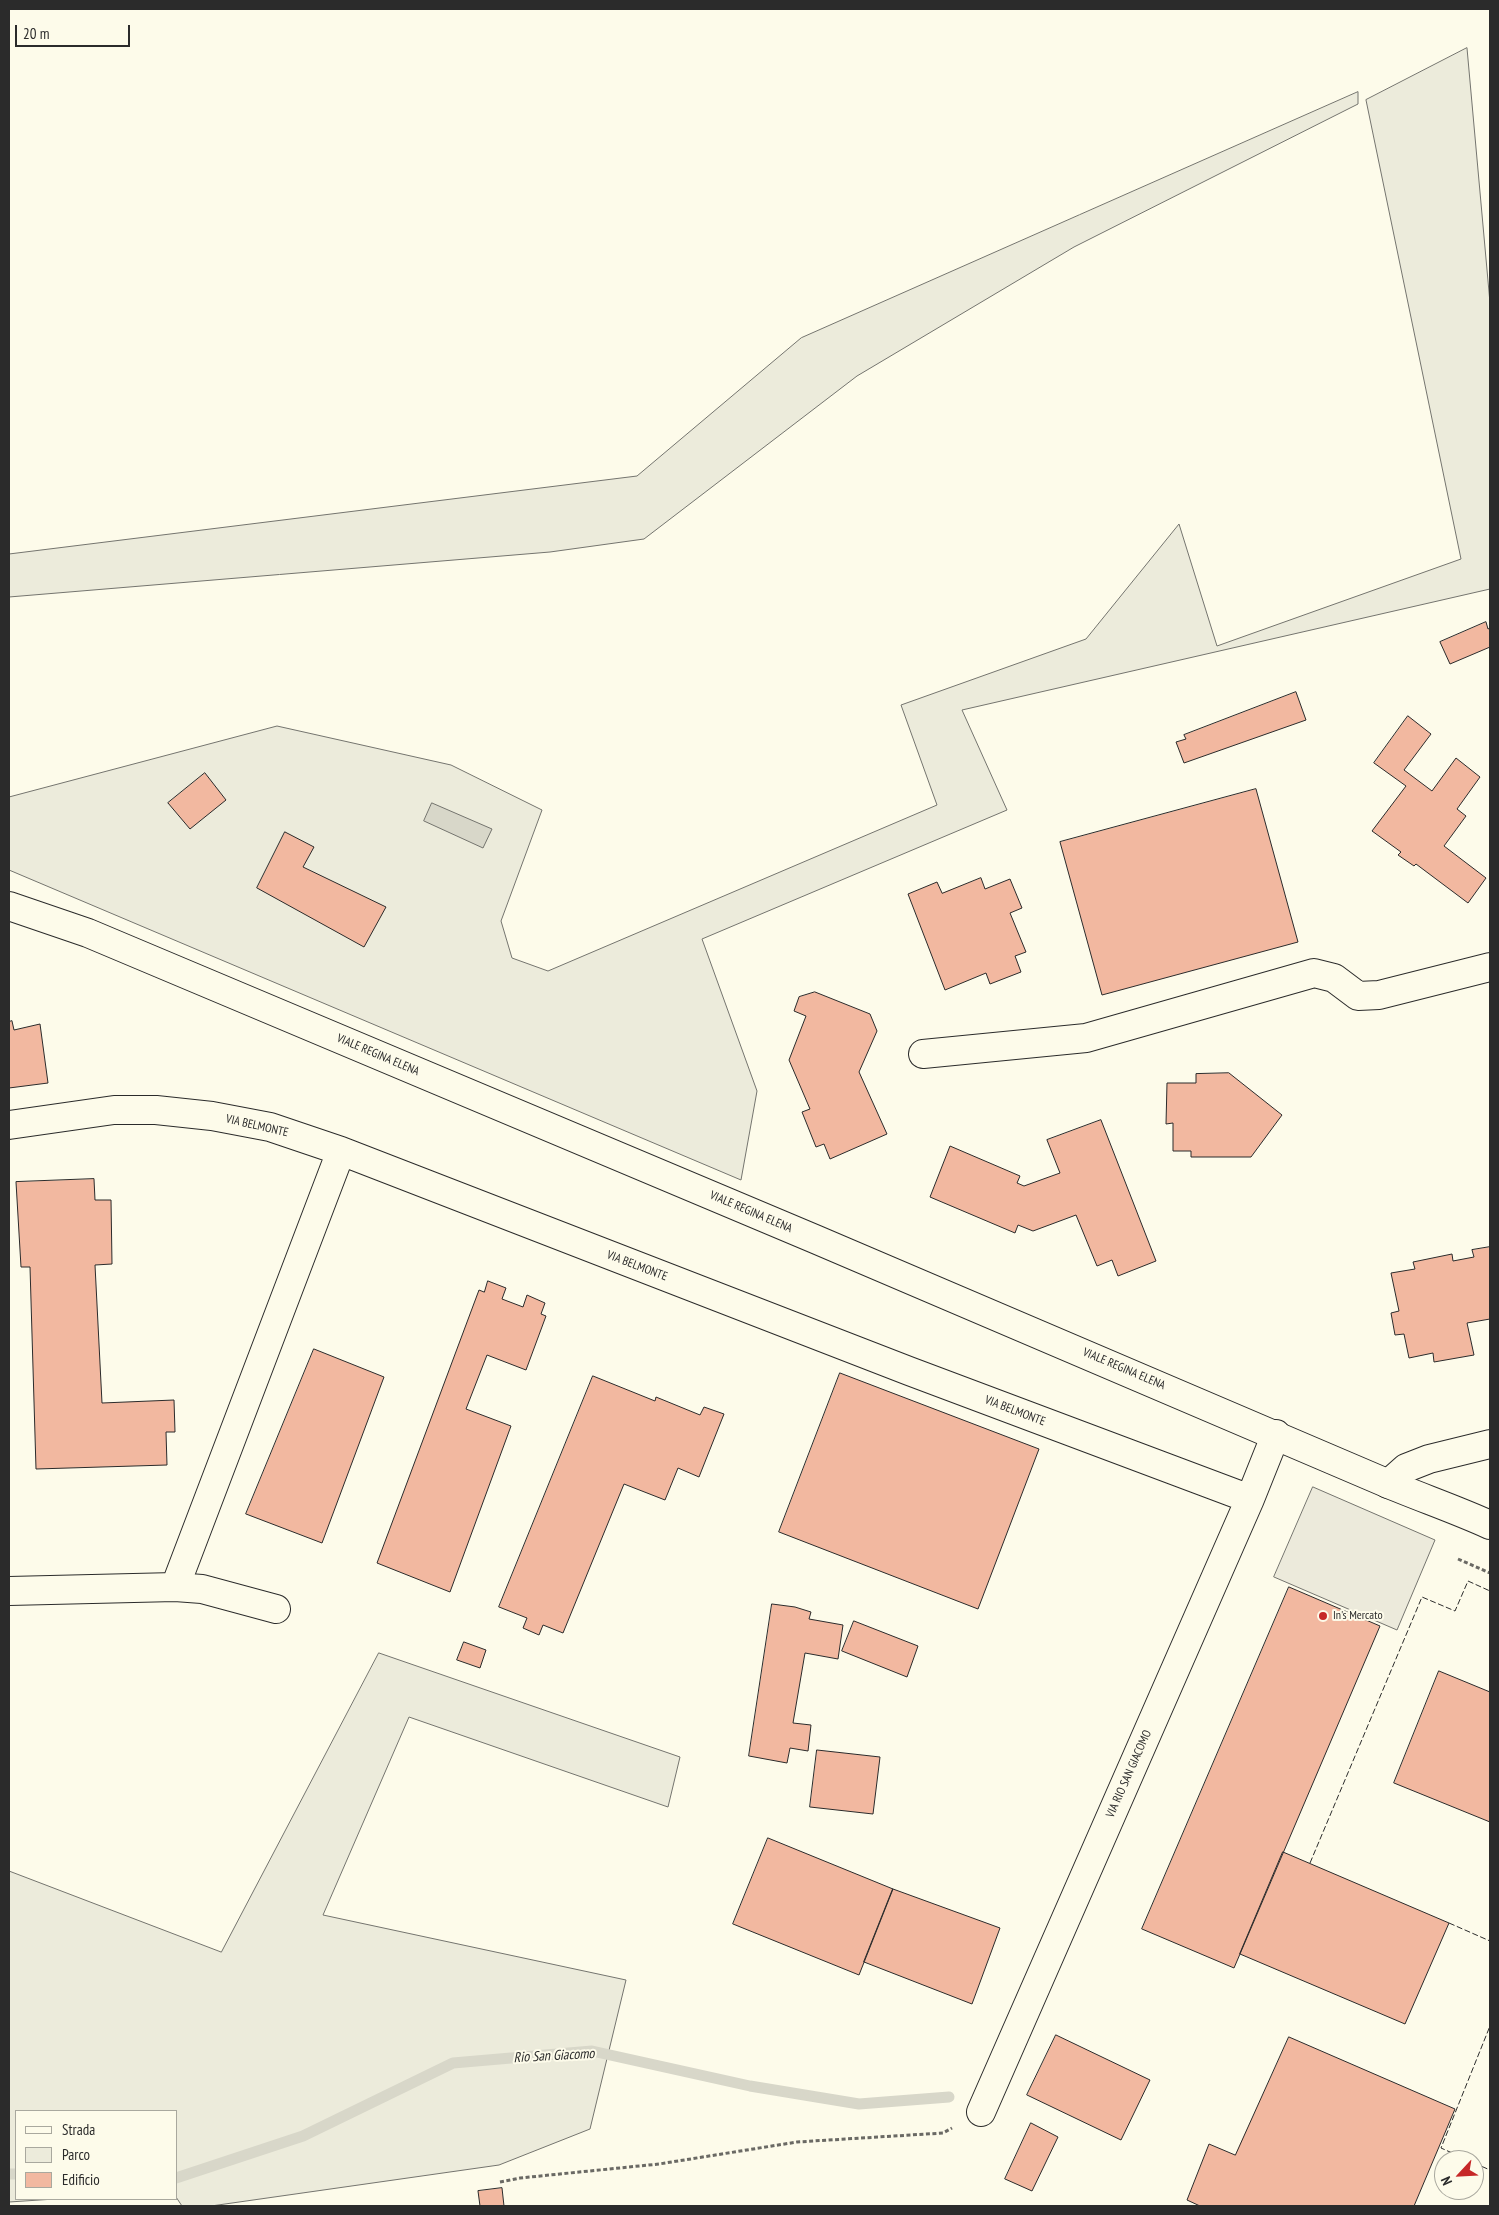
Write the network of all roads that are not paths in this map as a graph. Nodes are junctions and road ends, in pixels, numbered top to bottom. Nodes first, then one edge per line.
1 (9, 906) edge
2 (1490, 966) edge
3 (923, 1054) dead end
4 (9, 1125) edge
5 (341, 1151) junction
6 (1276, 1434) junction
7 (1490, 1444) edge
8 (1388, 1484) junction
9 (1250, 1499) junction
10 (1490, 1524) edge
11 (175, 1587) junction
12 (9, 1591) edge
13 (276, 1609) dead end
14 (981, 2112) road end

1 - 6 street, VIALE REGINA ELENA
2 - 3 street
4 - 5 street, VIA BELMONTE
5 - 9 street, VIA BELMONTE
5 - 11 street
6 - 8 street, VIALE REGINA ELENA
6 - 9 street, VIA RIO SAN GIACOMO
7 - 8 street
8 - 10 street, VIALE REGINA ELENA
9 - 14 street, VIA RIO SAN GIACOMO
11 - 12 street
11 - 13 street

